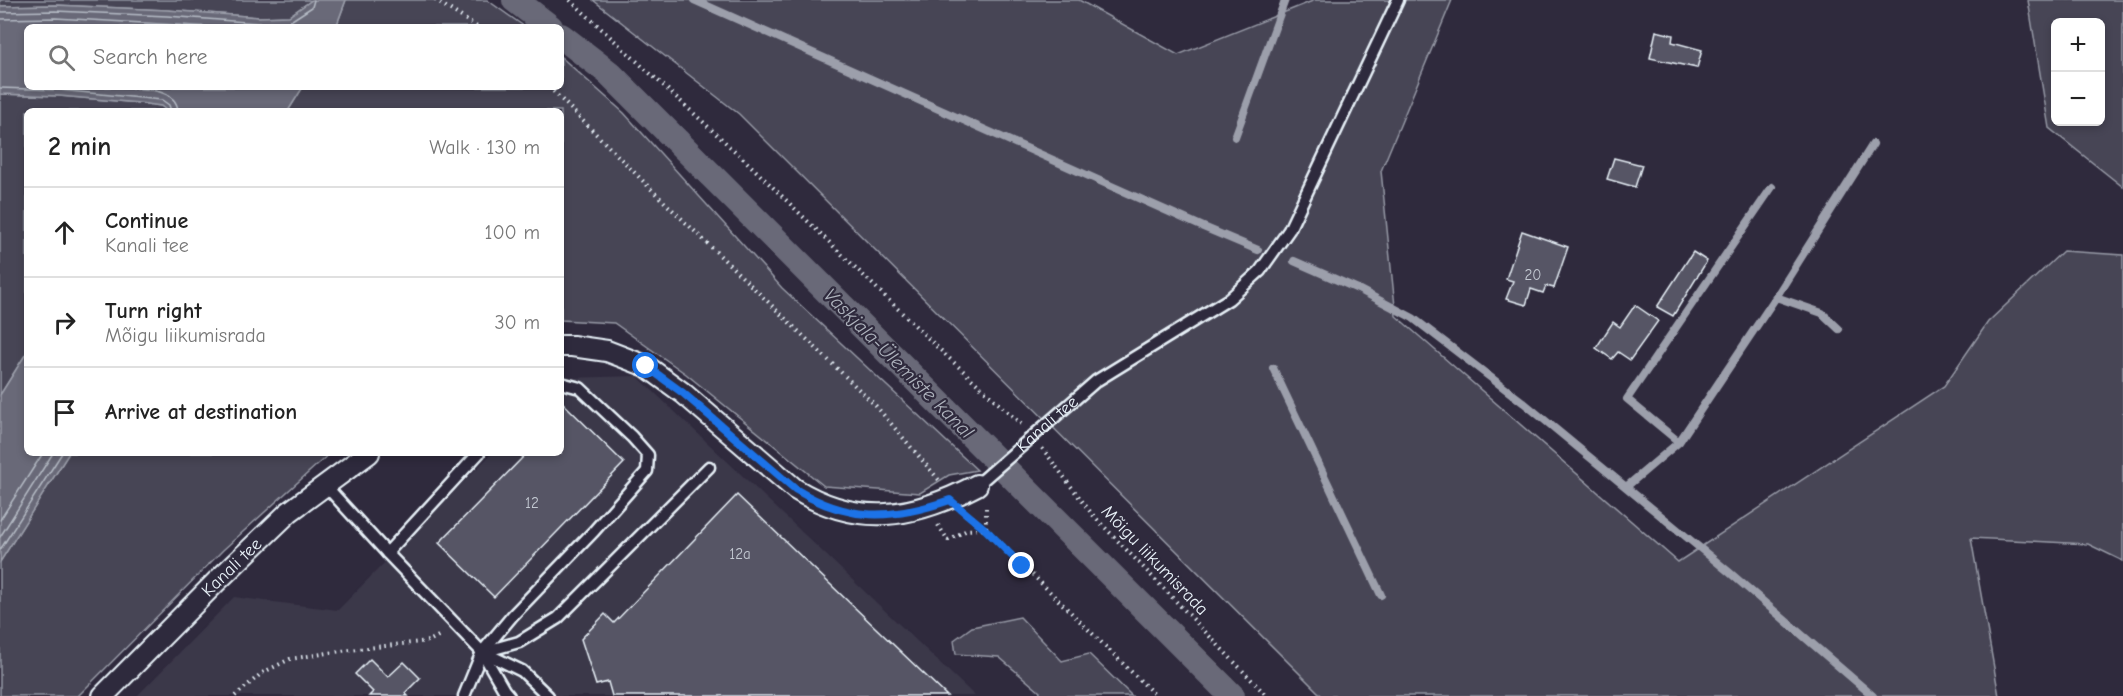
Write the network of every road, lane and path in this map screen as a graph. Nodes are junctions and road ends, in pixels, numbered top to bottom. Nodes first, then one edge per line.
1 (435, 0) edge
2 (570, 0) edge
3 (1398, 0) edge
4 (472, 24) edge
5 (552, 90) edge
6 (564, 346) edge
7 (564, 384) edge
8 (1032, 435) junction
9 (365, 456) edge
10 (476, 456) edge
11 (709, 467) dead end
12 (325, 485) junction
13 (977, 485) junction
14 (950, 500) junction
15 (926, 508) junction
16 (986, 530) junction
17 (387, 553) junction
18 (455, 626) junction
19 (482, 652) junction
20 (103, 696) edge
21 (235, 696) edge
22 (464, 696) edge
23 (509, 696) edge
24 (548, 696) edge
25 (1156, 696) edge
26 (1267, 696) edge

1 - 4 path
2 - 8 path, Mõigu liikumisrada
3 - 8 lane, Kanali tee
5 - 14 path
6 - 15 street, Kanali tee
7 - 19 lane
8 - 13 lane, Kanali tee
8 - 26 path, Mõigu liikumisrada
9 - 12 street, Kanali tee
10 - 17 lane
11 - 19 lane
12 - 17 lane
12 - 20 street, Kanali tee
13 - 14 street, Kanali tee
13 - 16 path
14 - 15 street, Kanali tee
14 - 16 path
15 - 16 path
16 - 25 path
17 - 18 lane
18 - 19 lane
18 - 21 path
19 - 22 lane
19 - 23 lane
19 - 24 lane

